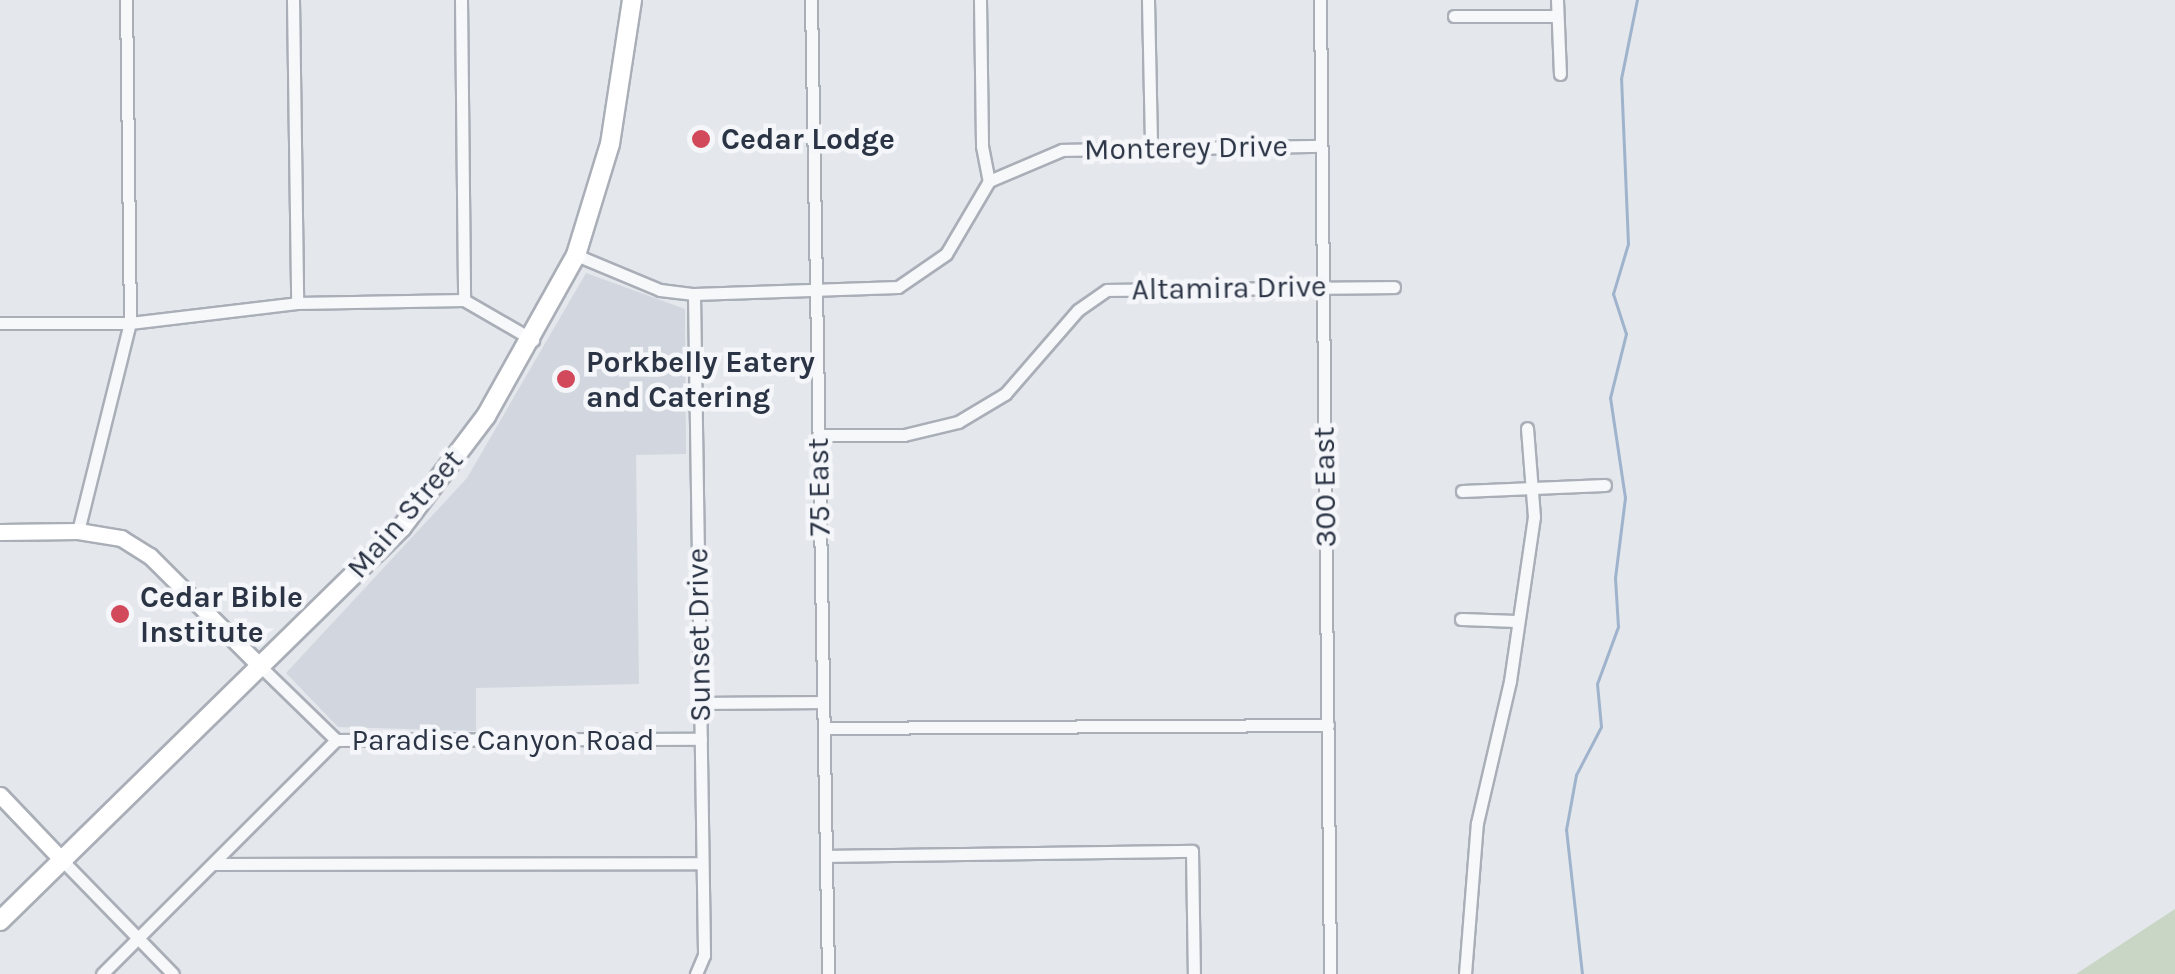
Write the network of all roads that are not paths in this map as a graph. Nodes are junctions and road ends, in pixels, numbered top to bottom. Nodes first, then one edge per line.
1 (126, 0) edge
2 (293, 0) edge
3 (461, 0) edge
4 (632, 0) edge
5 (811, 0) edge
6 (980, 0) edge
7 (1148, 0) edge
8 (1320, 0) edge
9 (1557, 0) edge
10 (1454, 16) dead end
11 (1557, 16) junction
12 (1560, 74) dead end
13 (1150, 144) junction
14 (1321, 146) junction
15 (990, 181) junction
16 (576, 256) junction
17 (1322, 286) junction
18 (1394, 286) dead end
19 (815, 292) junction
20 (694, 294) junction
21 (464, 300) junction
22 (297, 303) junction
23 (0, 323) edge
24 (130, 323) junction
25 (533, 340) junction
26 (1527, 428) dead end
27 (818, 436) junction
28 (1605, 485) dead end
29 (1532, 486) junction
30 (1462, 490) dead end
31 (78, 530) junction
32 (0, 532) edge
33 (1460, 619) dead end
34 (1517, 620) junction
35 (261, 667) junction
36 (823, 702) junction
37 (700, 703) junction
38 (1328, 725) junction
39 (824, 728) junction
40 (701, 739) junction
41 (336, 740) junction
42 (0, 796) edge
43 (827, 856) junction
44 (62, 860) junction
45 (702, 863) junction
46 (214, 864) junction
47 (0, 921) edge
48 (140, 937) junction
49 (102, 974) edge
50 (174, 974) edge
51 (696, 974) edge
52 (828, 974) edge
53 (1194, 974) edge
54 (1330, 974) edge
55 (1466, 974) edge

1 - 24 street
2 - 22 street
3 - 21 street
4 - 16 main road, Main Street
5 - 19 street, 75 East
6 - 15 street
7 - 13 street
8 - 14 street, 300 East
9 - 11 street
10 - 11 street
11 - 12 street
13 - 14 street, Monterey Drive
13 - 15 street, Monterey Drive
14 - 17 street, 300 East
15 - 19 street
16 - 20 street
16 - 25 main road, Main Street
17 - 18 street, Altamira Drive
17 - 27 street, Altamira Drive
17 - 38 street, 300 East
19 - 20 street
19 - 27 street, 75 East
20 - 37 street, Sunset Drive
21 - 22 street
21 - 25 street
22 - 24 street
23 - 24 street
24 - 31 street
25 - 35 main road, Main Street
26 - 29 street
27 - 36 street, 75 East
28 - 29 street
29 - 30 street
29 - 34 street
31 - 32 main road
31 - 35 main road
33 - 34 street
34 - 55 street
35 - 41 street
35 - 44 main road, Main Street
36 - 37 street
36 - 39 street, 75 East
37 - 40 street, Sunset Drive
38 - 39 street
38 - 54 street, 300 East
39 - 43 street, 75 East
40 - 41 street, Paradise Canyon Road
40 - 45 street, Sunset Drive
41 - 46 street, Paradise Canyon Road
42 - 44 main road
43 - 52 street, 75 East
43 - 53 street
44 - 47 main road, Main Street
44 - 48 street
45 - 46 street
45 - 51 street, Sunset Drive
46 - 48 street, Paradise Canyon Road
48 - 49 street, Paradise Canyon Road
48 - 50 street

